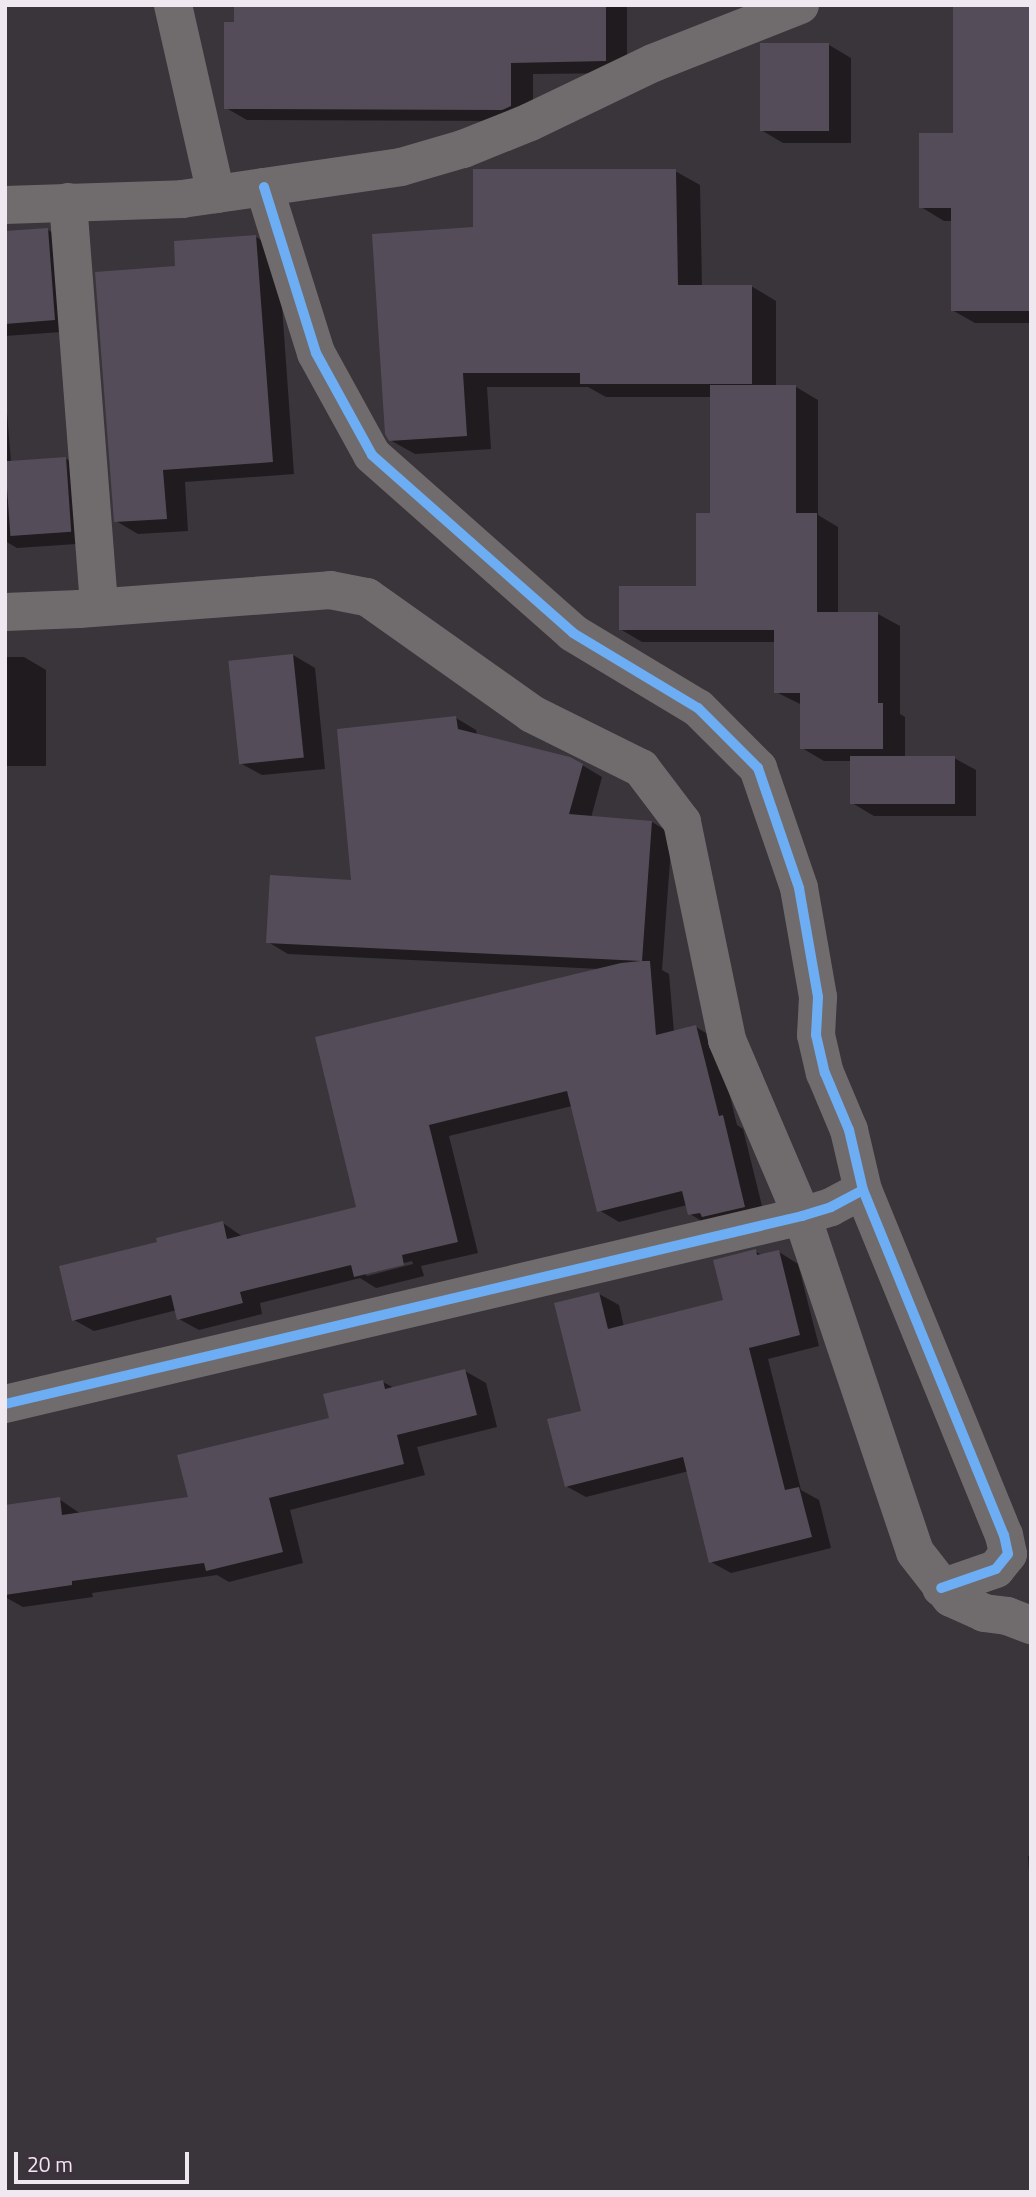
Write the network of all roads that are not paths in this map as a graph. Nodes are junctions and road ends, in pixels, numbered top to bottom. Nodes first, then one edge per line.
1 (173, 5) edge
2 (800, 5) edge
3 (264, 187) junction
4 (199, 196) junction
5 (68, 202) junction
6 (5, 205) edge
7 (99, 607) junction
8 (5, 611) edge
9 (837, 1203) junction
10 (5, 1404) edge
11 (950, 1585) junction
12 (1031, 1625) edge

1 - 4 street
2 - 3 street
3 - 4 street
3 - 9 street
4 - 5 street
5 - 6 street
5 - 7 street
7 - 8 street
7 - 9 street
9 - 10 street
9 - 11 street
9 - 11 street
11 - 12 street

